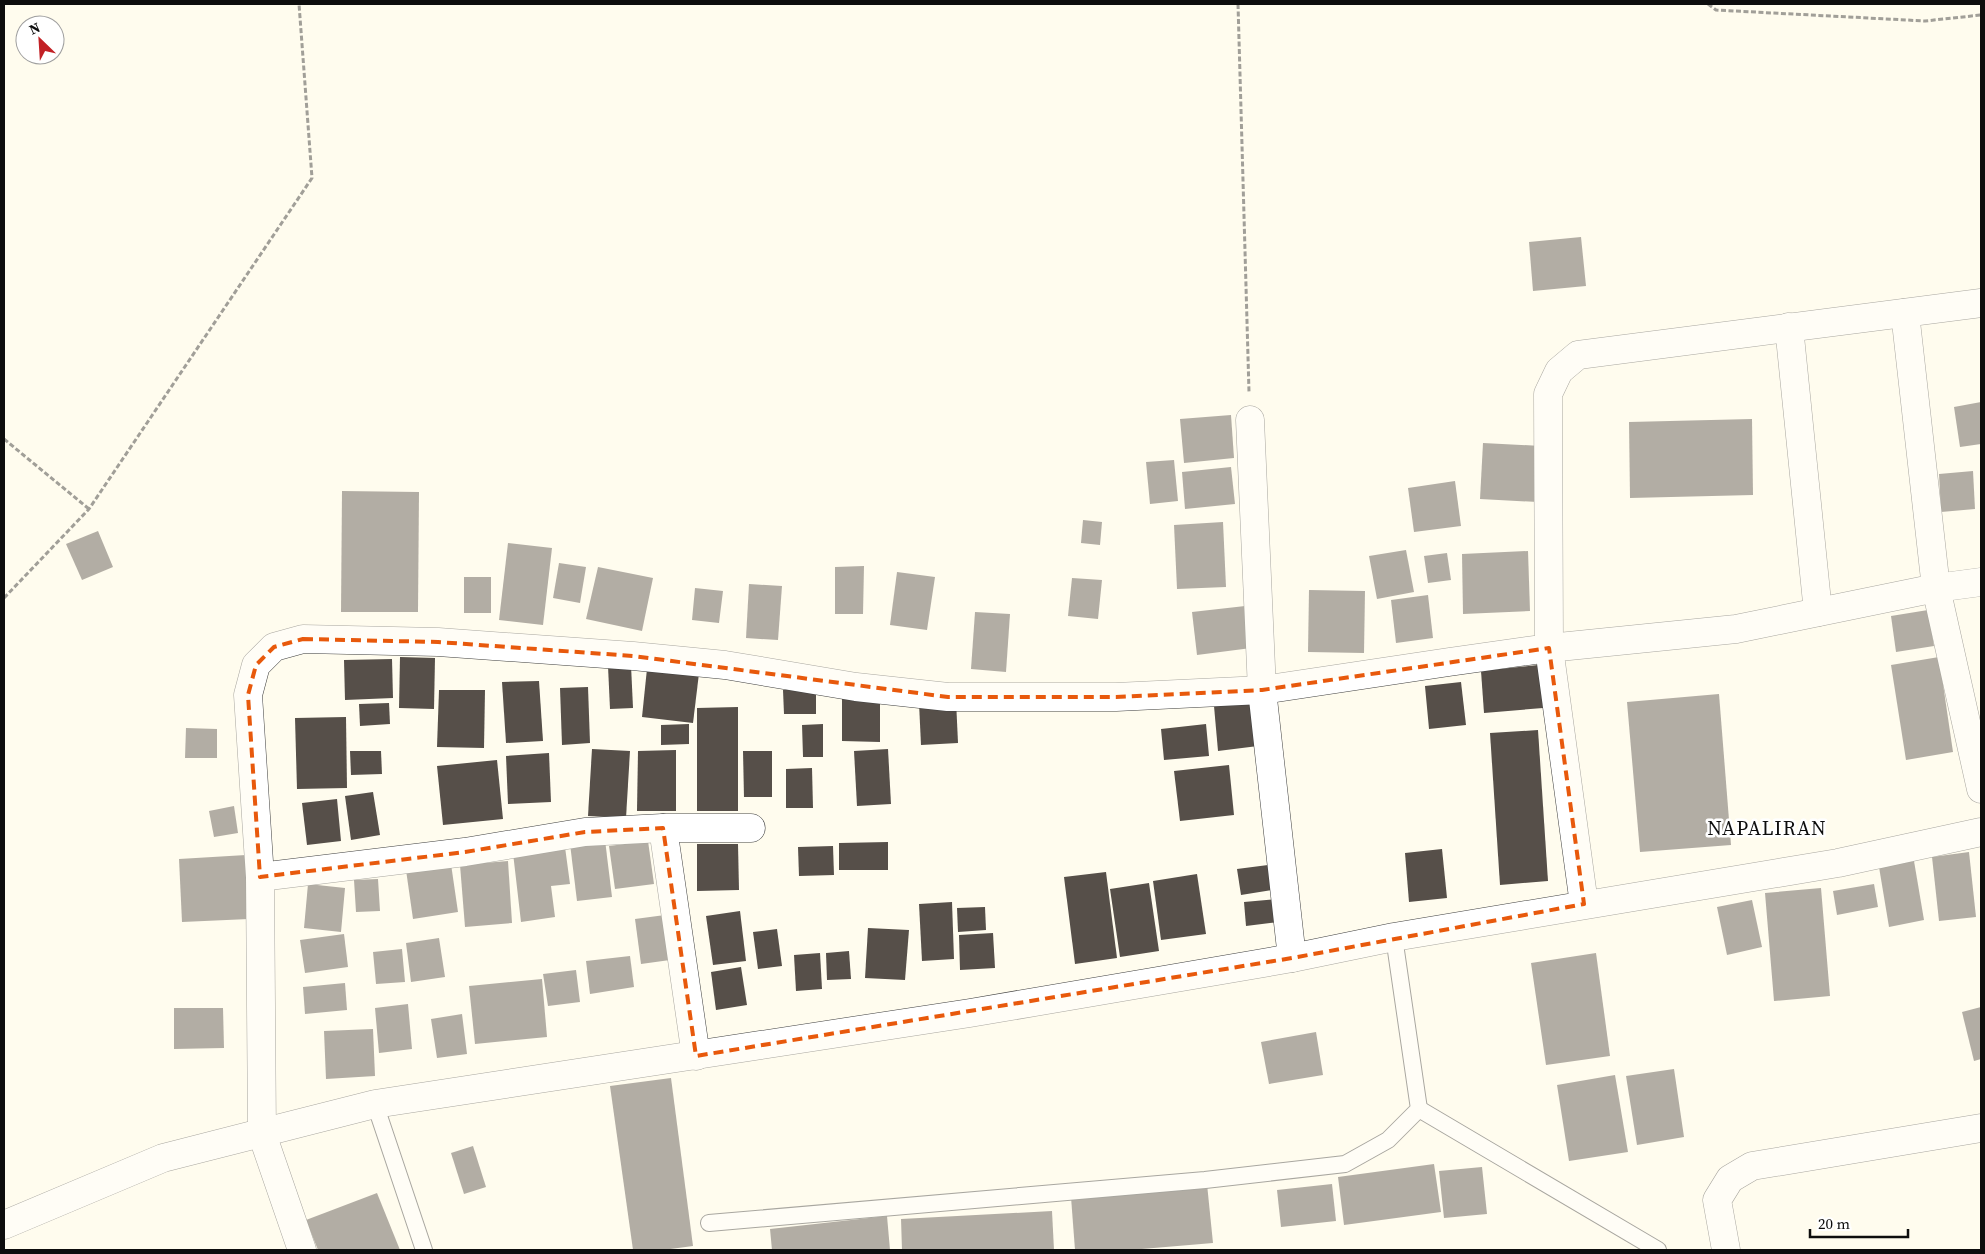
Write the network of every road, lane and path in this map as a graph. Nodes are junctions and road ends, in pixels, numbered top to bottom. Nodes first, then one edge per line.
1 (299, 4) edge
2 (1238, 4) edge
3 (1708, 4) edge
4 (1981, 16) edge
5 (1981, 303) edge
6 (1905, 313) junction
7 (1789, 327) junction
8 (1250, 420) joint
9 (4, 439) edge
10 (89, 508) junction
11 (1981, 582) edge
12 (1936, 588) junction
13 (4, 598) edge
14 (1818, 612) junction
15 (1549, 648) junction
16 (1262, 690) junction
17 (1981, 789) edge
18 (663, 828) junction
19 (751, 828) dead end
20 (1981, 832) edge
21 (260, 877) junction
22 (1584, 904) junction
23 (1394, 937) junction
24 (1292, 958) junction
25 (696, 1056) junction
26 (375, 1104) junction
27 (1419, 1109) junction
28 (1981, 1128) edge
29 (262, 1134) junction
30 (709, 1223) dead end
31 (4, 1225) edge
32 (302, 1250) edge
33 (424, 1250) edge
34 (1658, 1250) edge
35 (1726, 1250) edge

1 - 10 path
2 - 8 path
3 - 4 path
5 - 6 street
6 - 7 street
6 - 12 street
7 - 14 street
7 - 15 street
8 - 16 street
9 - 10 path
10 - 13 path
11 - 12 street
12 - 14 street
12 - 17 street
14 - 15 street
15 - 16 street
15 - 22 street
16 - 21 street
16 - 24 street
18 - 19 street
18 - 21 street
18 - 25 street
20 - 22 street
21 - 29 street
22 - 23 street
23 - 24 street
23 - 27 lane
24 - 25 street
25 - 26 street
26 - 29 street
26 - 33 lane
27 - 30 lane
27 - 34 lane
28 - 35 street
29 - 31 street
29 - 32 street

